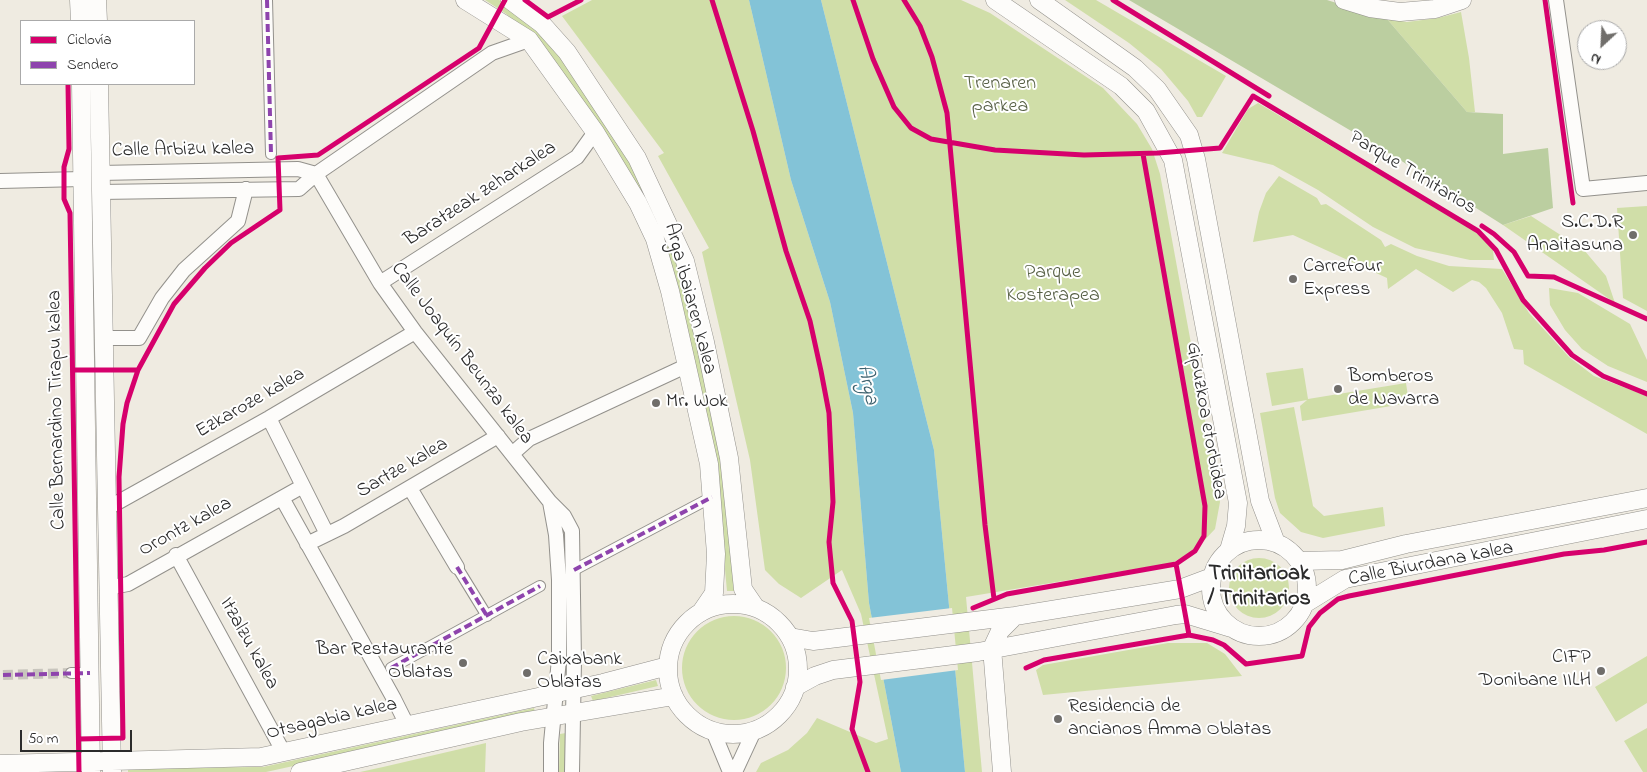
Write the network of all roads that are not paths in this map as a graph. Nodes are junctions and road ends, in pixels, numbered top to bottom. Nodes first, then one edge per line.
1 (80, 0) edge
2 (97, 0) edge
3 (267, 0) edge
4 (465, 0) edge
5 (510, 0) edge
6 (995, 0) edge
7 (1039, 0) edge
8 (1344, 0) edge
9 (1462, 0) edge
10 (1556, 0) edge
11 (80, 20) edge
12 (98, 20) edge
13 (529, 40) junction
14 (81, 85) edge
15 (98, 85) edge
16 (596, 132) junction
17 (271, 154) dead end
18 (100, 173) junction
19 (316, 174) junction
20 (82, 179) junction
21 (0, 181) edge
22 (1647, 183) edge
23 (246, 190) junction
24 (100, 192) junction
25 (380, 283) junction
26 (414, 332) junction
27 (103, 338) junction
28 (686, 366) junction
29 (269, 418) junction
30 (498, 436) junction
31 (512, 454) junction
32 (303, 486) junction
33 (410, 488) junction
34 (712, 497) junction
35 (282, 498) junction
36 (1647, 498) edge
37 (550, 502) junction
38 (106, 509) junction
39 (1647, 519) edge
40 (326, 534) junction
41 (1276, 543) junction
42 (307, 544) junction
43 (1229, 550) junction
44 (176, 555) junction
45 (1300, 561) junction
46 (457, 567) joint
47 (574, 570) junction
48 (1212, 577) junction
49 (540, 586) dead end
50 (107, 588) junction
51 (1306, 603) junction
52 (756, 608) junction
53 (701, 612) junction
54 (486, 616) junction
55 (1016, 616) junction
56 (1231, 628) junction
57 (790, 637) junction
58 (983, 650) junction
59 (668, 666) junction
60 (391, 668) dead end
61 (71, 673) tunnel mouth
62 (90, 673) junction
63 (796, 687) junction
64 (565, 691) junction
65 (674, 696) junction
66 (574, 713) junction
67 (553, 717) junction
68 (407, 725) junction
69 (713, 731) junction
70 (754, 731) junction
71 (284, 753) junction
72 (0, 764) edge
73 (111, 766) edge
74 (91, 767) edge
75 (300, 772) edge
76 (551, 772) edge
77 (572, 772) edge
78 (730, 772) edge
79 (735, 772) edge
80 (1002, 772) edge

1 - 11 street
2 - 12 street
3 - 17 street
4 - 13 street, Arga ibaiaren kalea
5 - 52 street, Arga ibaiaren kalea
6 - 43 street, Gipuzkoa etorbidea
7 - 41 street, Gipuzkoa etorbidea
8 - 9 street
10 - 22 street
13 - 16 street, Arga ibaiaren kalea
13 - 19 street
14 - 20 street, Calle Bernardino Tirapu kalea
15 - 18 street
16 - 25 street, Baratzeak zeharkalea
16 - 28 street, Arga ibaiaren kalea
18 - 19 street, Calle Arbizu kalea
18 - 24 street
19 - 23 street, Calle Arbizu kalea
19 - 25 street, Calle Joaquín Beunza kalea
20 - 21 street
20 - 62 street, Calle Bernardino Tirapu kalea
23 - 24 street, Calle Arbizu kalea
23 - 27 street
24 - 27 street
25 - 26 street, Calle Joaquín Beunza kalea
26 - 29 street, Ezkaroze kalea
26 - 30 street, Calle Joaquín Beunza kalea
27 - 38 street
28 - 31 street
28 - 34 street, Arga ibaiaren kalea
29 - 32 street
29 - 38 street, Ezkaroze kalea
30 - 31 street, Calle Joaquín Beunza kalea
30 - 33 street, Sartze kalea
31 - 37 street, Calle Joaquín Beunza kalea
32 - 35 street, Orontz kalea
32 - 40 street
33 - 40 street, Sartze kalea
33 - 46 street
34 - 47 street
34 - 53 street, Arga ibaiaren kalea
35 - 42 street
35 - 44 street, Orontz kalea
36 - 45 street, Calle Biurdana kalea
37 - 47 street, Calle Joaquín Beunza kalea
37 - 64 street, Calle Joaquín Beunza kalea
38 - 50 street
39 - 51 street, Calle Biurdana kalea
40 - 42 street, Sartze kalea
41 - 43 street
41 - 45 street
42 - 68 street
43 - 48 street
44 - 50 street, Orontz kalea
44 - 71 street, Itzalzu kalea
45 - 51 street
46 - 54 street
47 - 64 street, Calle Joaquín Beunza kalea
48 - 55 street
48 - 56 street
49 - 54 street
50 - 73 street
51 - 56 street
52 - 53 street
52 - 57 street
53 - 59 street
54 - 60 street
55 - 57 street
55 - 58 street
56 - 58 street
57 - 63 street
58 - 63 street
58 - 80 street
59 - 64 street, Otsagabia kalea
59 - 65 street
61 - 62 street
62 - 74 street, Calle Bernardino Tirapu kalea
63 - 70 street
64 - 66 street, Calle Joaquín Beunza kalea
64 - 67 street, Calle Joaquín Beunza kalea
64 - 68 street, Otsagabia kalea
65 - 66 street
65 - 69 street
66 - 67 street
66 - 77 street, Calle Joaquín Beunza kalea
67 - 75 street
67 - 76 street, Calle Joaquín Beunza kalea
68 - 71 street, Otsagabia kalea
69 - 70 street
69 - 78 street
70 - 79 street
71 - 73 street, Otsagabia kalea
72 - 74 street, Otsagabia kalea
73 - 74 street, Otsagabia kalea

